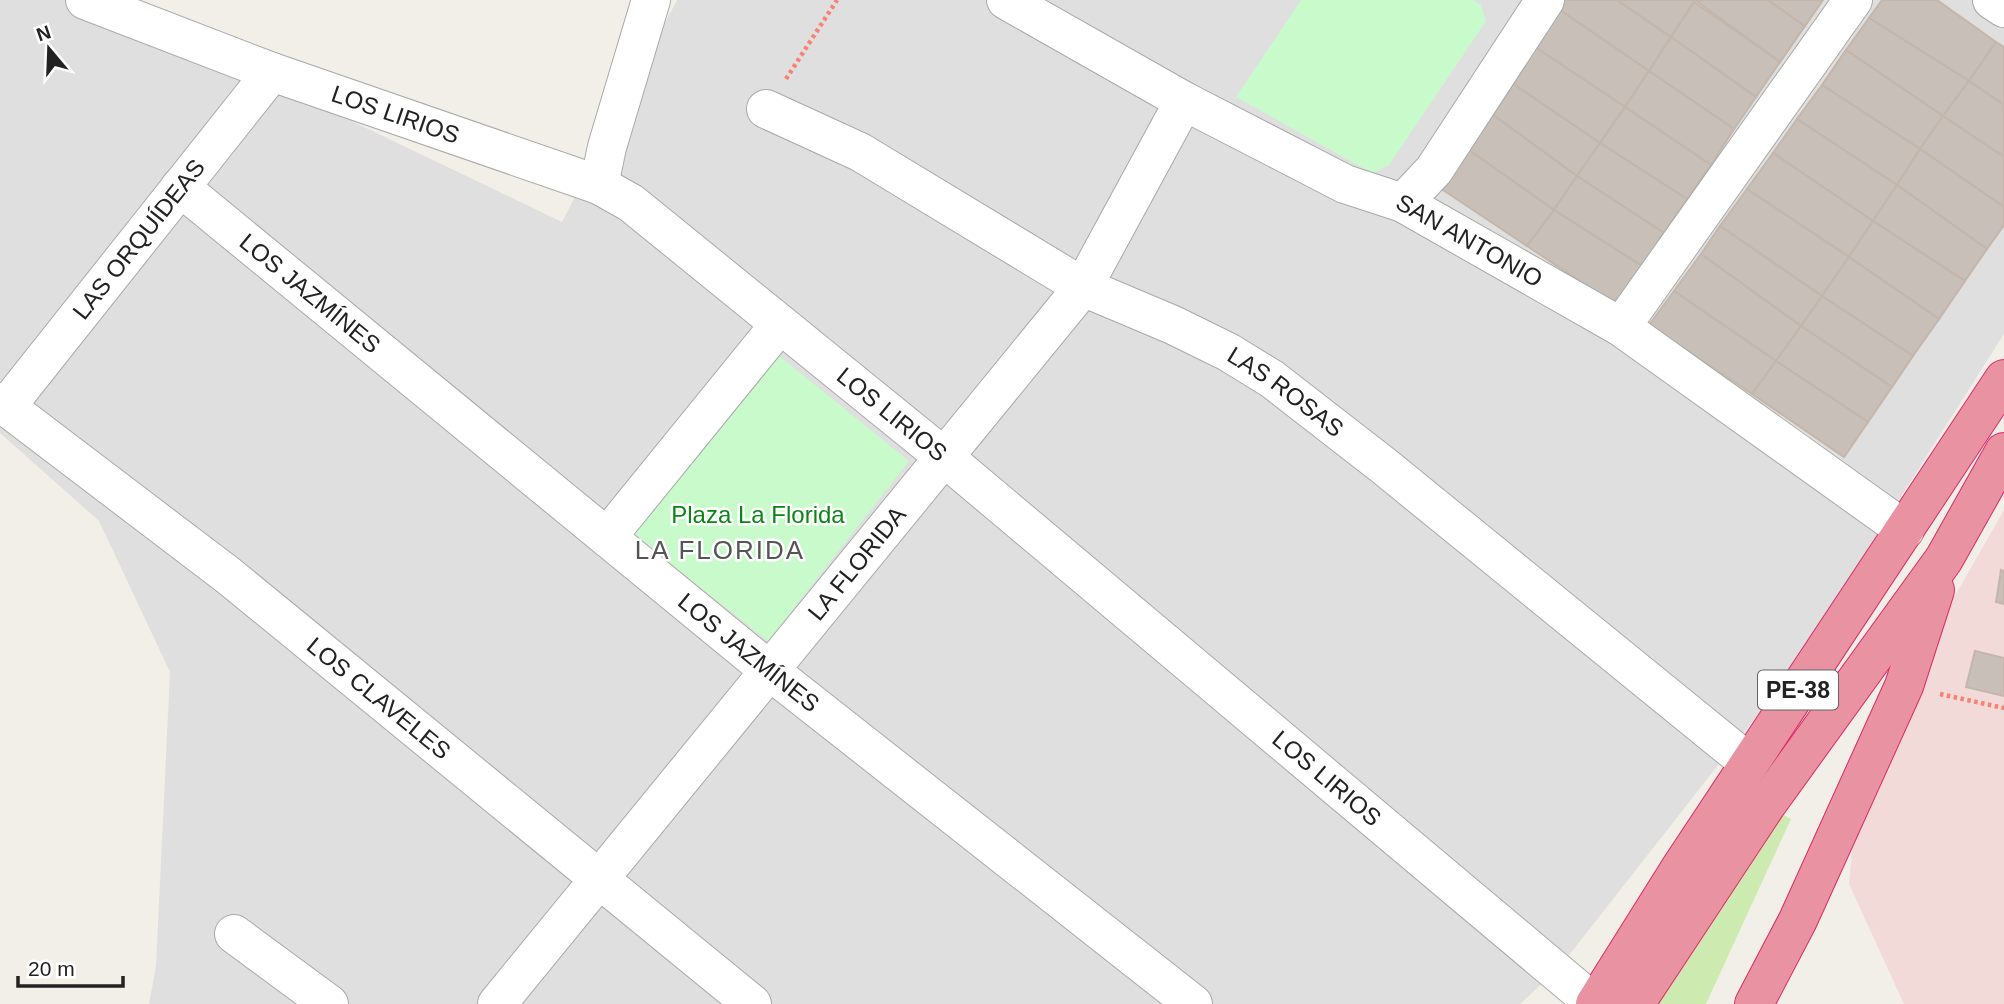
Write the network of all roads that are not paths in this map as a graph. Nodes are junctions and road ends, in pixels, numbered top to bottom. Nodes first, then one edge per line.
1 (85, 0) edge
2 (651, 0) edge
3 (1006, 0) edge
4 (1853, 0) edge
5 (1992, 0) edge
6 (1531, 5) edge
7 (2004, 8) edge
8 (272, 72) junction
9 (1184, 101) junction
10 (766, 109) road end
11 (599, 185) junction
12 (180, 187) junction
13 (1404, 203) junction
14 (1083, 287) junction
15 (780, 324) junction
16 (1621, 327) junction
17 (2004, 379) edge
18 (3, 404) edge
19 (2004, 452) edge
20 (944, 457) junction
21 (1905, 530) junction
22 (607, 537) junction
23 (1944, 559) junction
24 (770, 671) junction
25 (1749, 763) junction
26 (599, 879) junction
27 (234, 934) dead end
28 (329, 1004) edge
29 (497, 1004) edge
30 (752, 1004) edge
31 (1193, 1004) edge
32 (1595, 1004) edge
33 (1635, 1004) edge
34 (1754, 1004) edge

1 - 8 street, LOS LIRIOS
2 - 11 street
3 - 9 street, SAN ANTONIO
4 - 16 street
5 - 7 street
6 - 13 street
8 - 11 street, LOS LIRIOS
8 - 12 street, LAS ORQUÍDEAS
9 - 13 street, SAN ANTONIO
9 - 14 street, LA FLORIDA
10 - 14 street, LAS ROSAS
11 - 15 street, LOS LIRIOS
12 - 18 street, LAS ORQUÍDEAS
12 - 22 street, LOS JAZMÍNES
13 - 16 street, SAN ANTONIO
14 - 20 street, LA FLORIDA
14 - 25 street, LAS ROSAS
15 - 20 street, LOS LIRIOS
15 - 22 street
16 - 21 street, SAN ANTONIO
17 - 21 highway, PE-38
18 - 26 street, LOS CLAVELES
19 - 23 highway, PE-38
20 - 24 street, LA FLORIDA
20 - 32 street, LOS LIRIOS
21 - 25 highway, PE-38
22 - 24 street, LOS JAZMÍNES
23 - 33 highway, PE-38
23 - 34 highway
24 - 26 street, LA FLORIDA
24 - 31 street, LOS JAZMÍNES
25 - 32 highway, PE-38
26 - 29 street, LA FLORIDA
26 - 30 street, LOS CLAVELES
27 - 28 street

